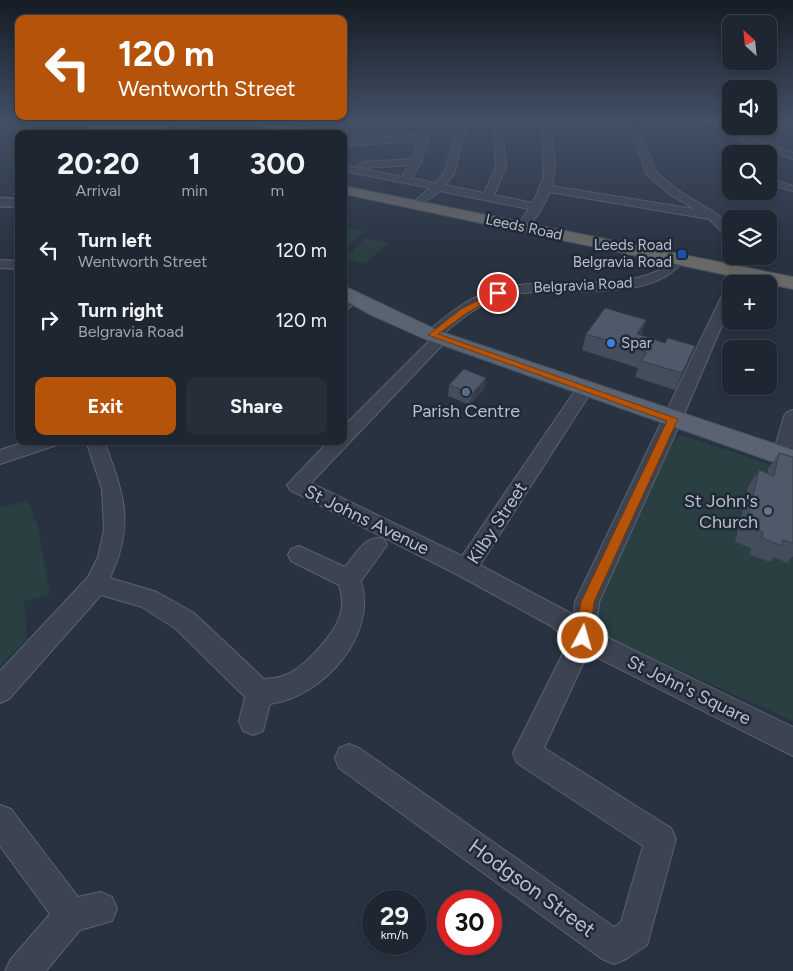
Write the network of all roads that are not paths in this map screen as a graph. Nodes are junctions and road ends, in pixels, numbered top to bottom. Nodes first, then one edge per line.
1 (383, 164) edge
2 (415, 164) edge
3 (452, 164) edge
4 (501, 164) edge
5 (550, 164) edge
6 (647, 164) edge
7 (347, 167) edge
8 (347, 168) edge
9 (404, 181) junction
10 (438, 187) junction
11 (548, 188) junction
12 (347, 191) edge
13 (488, 197) junction
14 (0, 202) edge
15 (15, 203) edge
16 (416, 205) junction
17 (537, 207) junction
18 (713, 216) junction
19 (722, 225) edge
20 (522, 227) junction
21 (679, 259) junction
22 (0, 264) edge
23 (15, 265) edge
24 (738, 271) edge
25 (793, 283) edge
26 (347, 299) edge
27 (722, 308) edge
28 (436, 336) junction
29 (585, 389) junction
30 (793, 416) edge
31 (673, 419) junction
32 (347, 434) edge
33 (38, 445) edge
34 (96, 445) edge
35 (336, 445) edge
36 (0, 457) edge
37 (788, 458) edge
38 (376, 545) dead end
39 (299, 554) dead end
40 (466, 568) junction
41 (349, 579) junction
42 (96, 584) junction
43 (583, 638) junction
44 (0, 690) edge
45 (259, 692) junction
46 (253, 721) dead end
47 (793, 742) edge
48 (349, 758) dead end
49 (0, 820) edge
50 (23, 971) edge

1 - 7 street
2 - 9 street
3 - 10 street
4 - 13 street
5 - 11 street
6 - 18 street
8 - 9 street
9 - 10 street
10 - 13 street
10 - 16 street
11 - 17 street
11 - 18 street
12 - 16 highway, Leeds Road
13 - 17 street
14 - 15 street
16 - 20 highway, Leeds Road
17 - 20 street
18 - 19 street
20 - 21 highway, Leeds Road
21 - 24 highway, Leeds Road
21 - 28 street, Belgravia Road
22 - 23 street
24 - 25 highway, Leeds Road
26 - 28 main road
27 - 31 street
28 - 29 main road
28 - 32 street
29 - 31 main road
29 - 40 street, Kilby Street
30 - 37 street
31 - 37 main road
31 - 43 street
33 - 36 street
34 - 42 street
35 - 40 street, St Johns Avenue
38 - 41 street
39 - 41 street
40 - 43 street, Kilby Street
41 - 45 street
42 - 44 street
42 - 45 street
43 - 47 street, St John's Square
43 - 48 street, Hodgson Street
45 - 46 street
49 - 50 street

